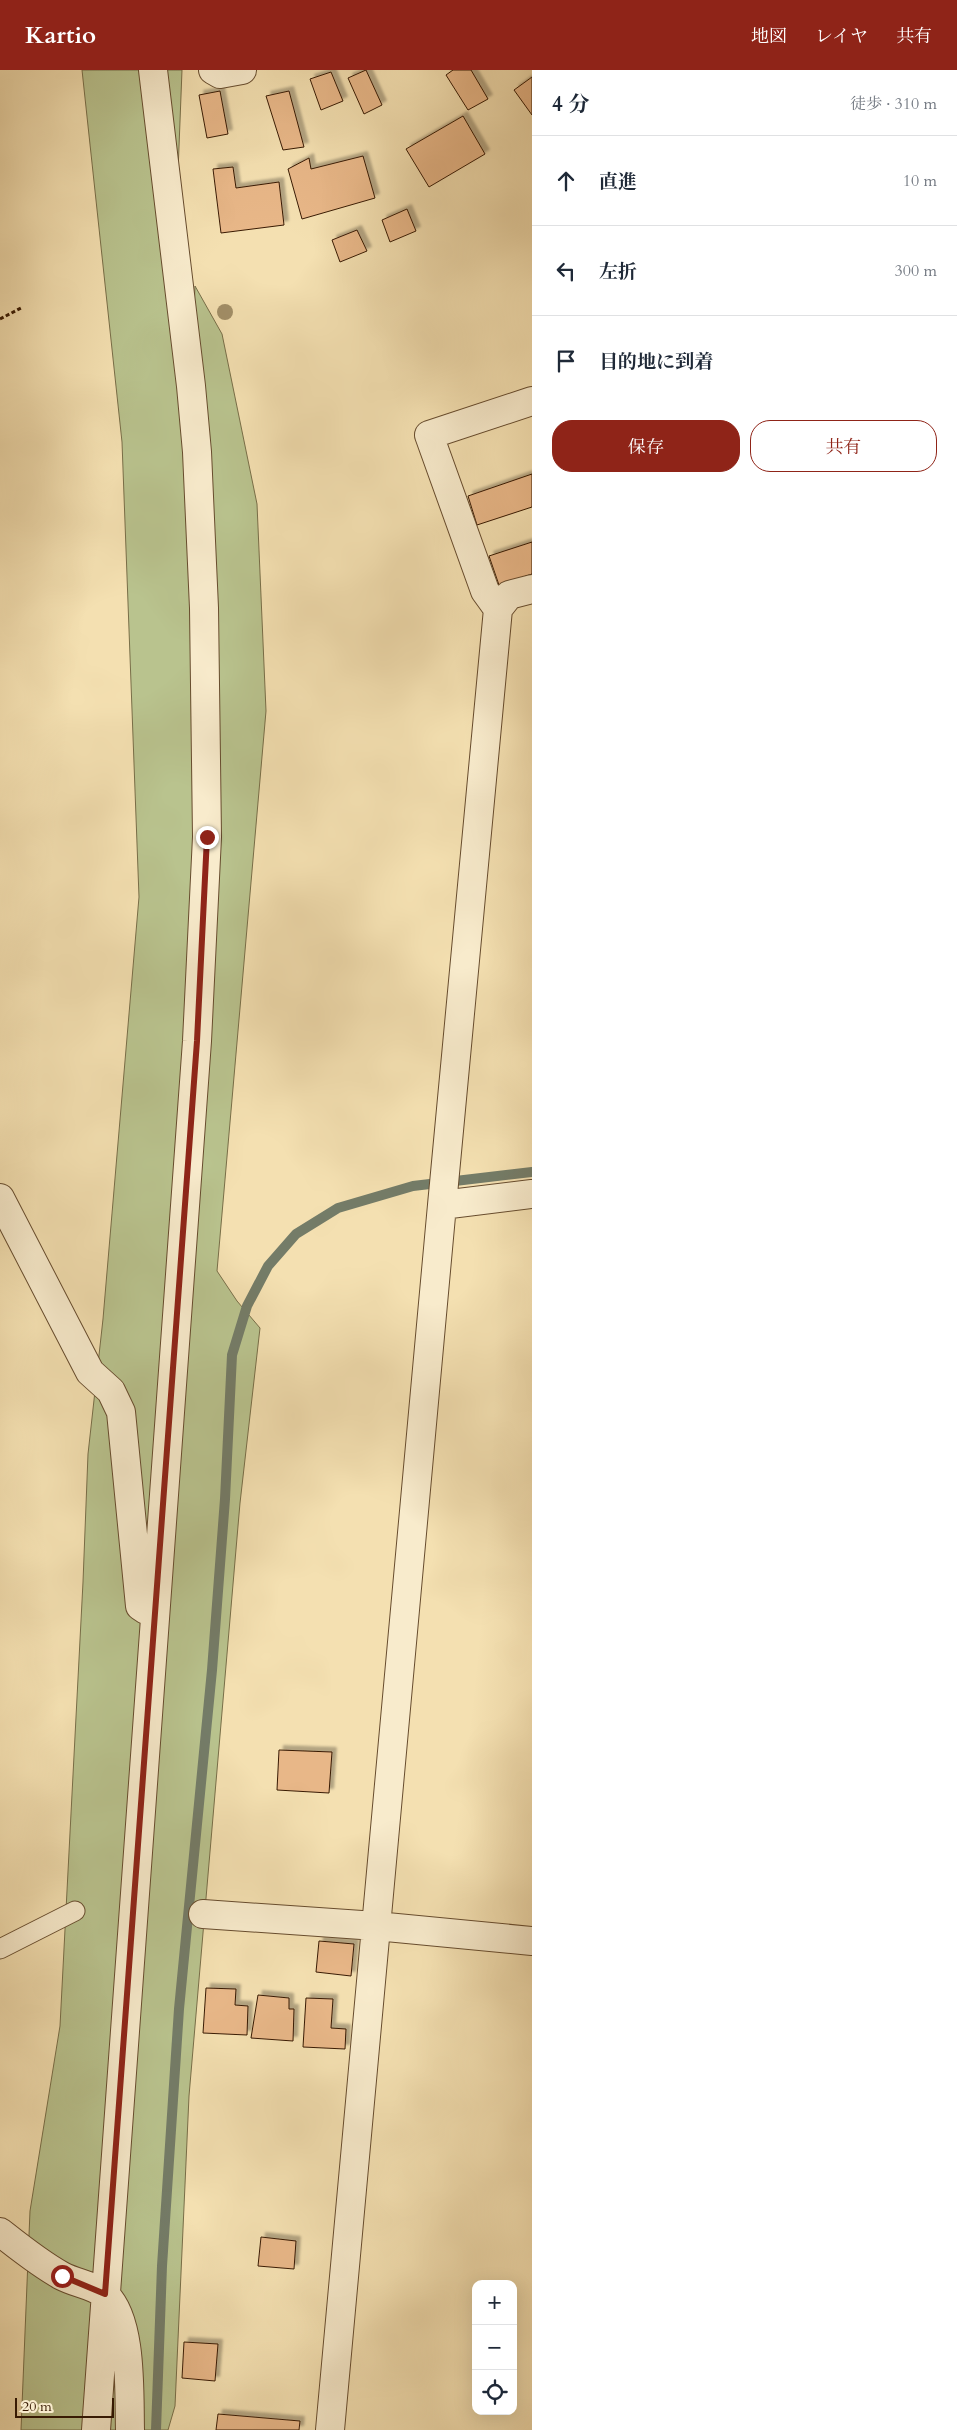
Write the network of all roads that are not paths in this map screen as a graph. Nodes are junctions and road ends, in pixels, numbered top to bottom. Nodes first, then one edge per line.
1 (153, 70) edge
2 (214, 70) edge
3 (242, 70) edge
4 (532, 401) edge
5 (532, 589) edge
6 (498, 608) junction
7 (532, 1194) edge
8 (0, 1198) edge
9 (442, 1205) junction
10 (154, 1615) junction
11 (75, 1912) dead end
12 (203, 1914) dead end
13 (376, 1926) junction
14 (532, 1941) edge
15 (0, 1949) edge
16 (0, 2232) edge
17 (105, 2294) junction
18 (96, 2430) edge
19 (130, 2430) edge
20 (330, 2430) edge

1 - 10 street
2 - 3 street
4 - 6 street
5 - 6 street
6 - 9 street
7 - 9 street
8 - 10 street
9 - 13 street
10 - 17 street
11 - 15 lane
12 - 13 street
13 - 14 street
13 - 20 street
16 - 17 street
17 - 18 street
17 - 19 street

